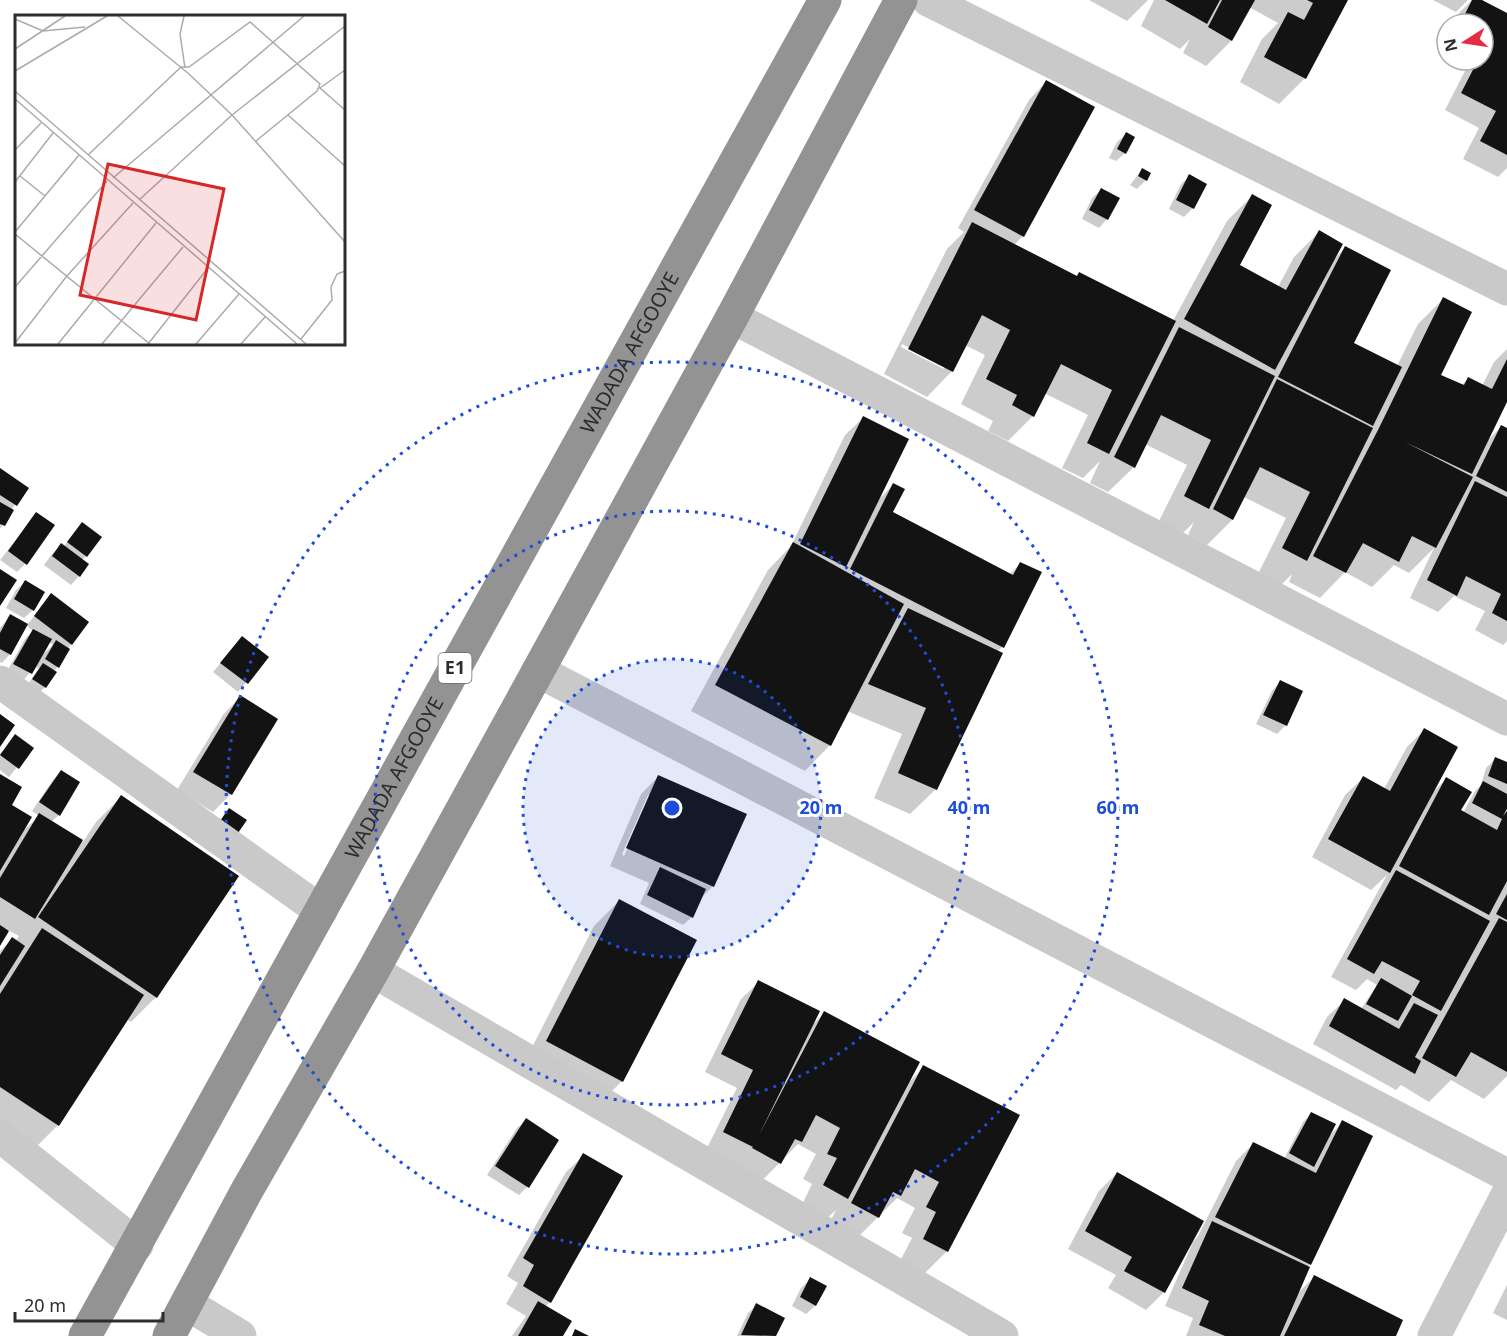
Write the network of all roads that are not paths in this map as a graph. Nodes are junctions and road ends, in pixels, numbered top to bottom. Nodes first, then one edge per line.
1 (825, 0) edge
2 (901, 0) edge
3 (928, 0) edge
4 (1507, 289) edge
5 (732, 317) junction
6 (538, 671) junction
7 (0, 682) edge
8 (1507, 719) edge
9 (321, 911) junction
10 (373, 971) junction
11 (0, 1136) edge
12 (1507, 1174) edge
13 (1507, 1195) edge
14 (137, 1245) junction
15 (187, 1304) junction
16 (85, 1336) edge
17 (169, 1336) edge
18 (240, 1336) edge
19 (1002, 1336) edge
20 (1434, 1336) edge

1 - 9 highway, WADADA AFGOOYE / E1
2 - 5 highway
3 - 4 street
5 - 6 highway
5 - 8 street
6 - 10 highway
6 - 12 street
7 - 9 street
9 - 14 highway, WADADA AFGOOYE / E1
10 - 15 highway
10 - 19 street
11 - 14 street
13 - 20 street
14 - 16 highway, WADADA AFGOOYE / E1
15 - 17 highway
15 - 18 street

